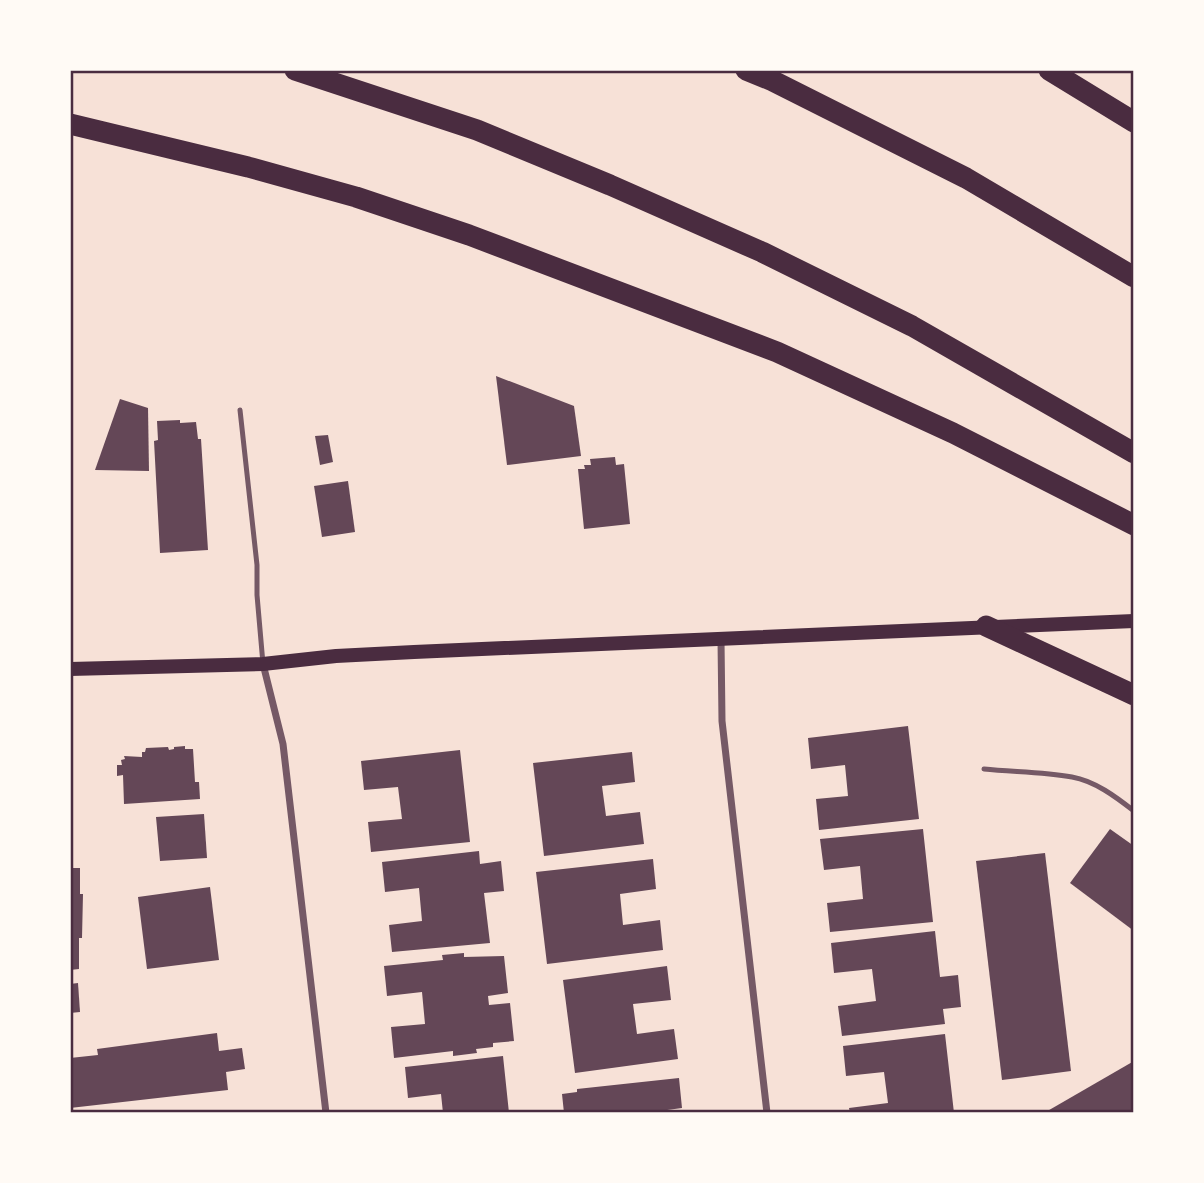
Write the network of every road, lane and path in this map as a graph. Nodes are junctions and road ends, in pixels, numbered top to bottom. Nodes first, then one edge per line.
1 (295, 70) edge
2 (746, 70) edge
3 (1049, 70) edge
4 (764, 76) edge
5 (1134, 122) edge
6 (70, 124) edge
7 (1134, 278) edge
8 (240, 410) dead end
9 (1134, 453) edge
10 (1134, 525) edge
11 (1134, 621) edge
12 (986, 626) junction
13 (722, 640) junction
14 (263, 664) junction
15 (70, 669) edge
16 (1134, 695) edge
17 (984, 769) dead end
18 (1134, 811) edge
19 (326, 1113) edge
20 (767, 1113) edge

1 - 9 highway
2 - 4 highway
3 - 5 highway
4 - 7 highway
6 - 10 highway
8 - 14 lane
11 - 12 main road
12 - 13 main road
12 - 16 highway
13 - 14 main road
13 - 20 street
14 - 15 main road
14 - 19 street
17 - 18 lane

